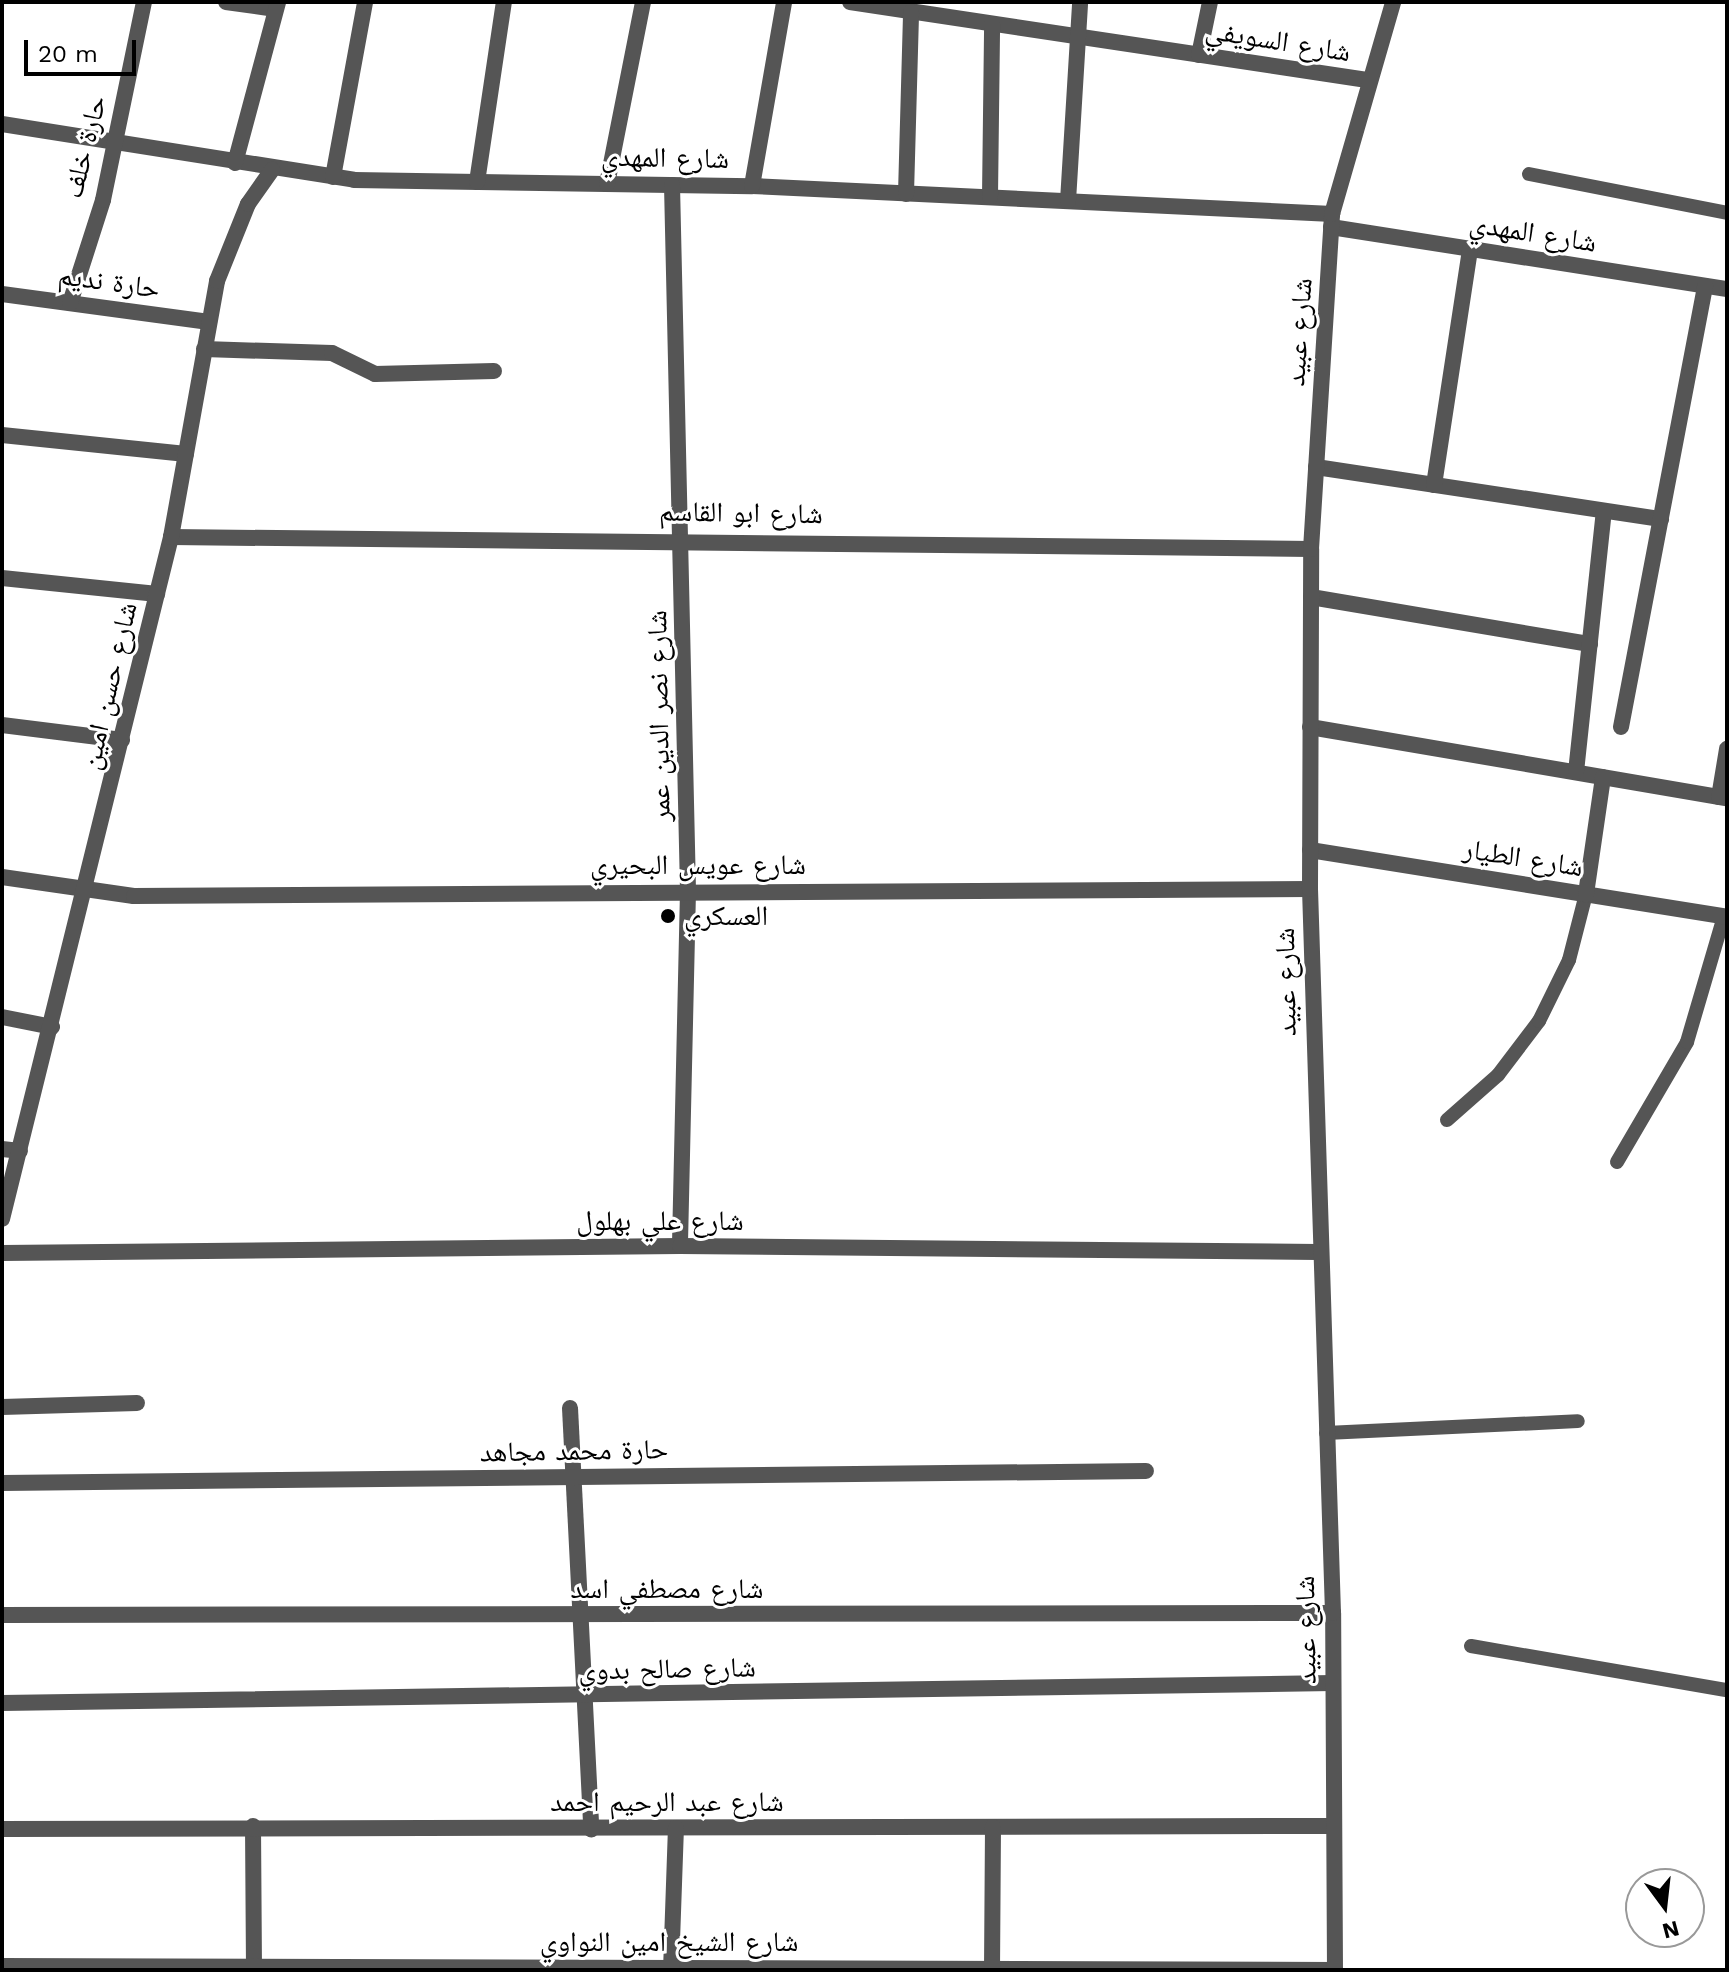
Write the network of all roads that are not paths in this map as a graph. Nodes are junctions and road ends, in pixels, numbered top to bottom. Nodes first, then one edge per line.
1 (144, 2) edge
2 (226, 2) edge
3 (365, 2) edge
4 (504, 2) edge
5 (643, 2) edge
6 (784, 2) edge
7 (850, 2) edge
8 (1080, 2) edge
9 (1210, 2) edge
10 (1393, 2) edge
11 (277, 6) edge
12 (920, 9) edge
13 (992, 24) junction
14 (1074, 37) junction
15 (1199, 55) junction
16 (1367, 80) junction
17 (2, 124) edge
18 (115, 144) junction
19 (235, 163) junction
20 (272, 170) junction
21 (1529, 174) dead end
22 (333, 177) junction
23 (477, 182) junction
24 (607, 184) junction
25 (672, 185) junction
26 (752, 186) junction
27 (906, 194) junction
28 (990, 197) junction
29 (1068, 201) junction
30 (1727, 213) edge
31 (1332, 221) junction
32 (1470, 249) junction
33 (1705, 286) junction
34 (1727, 289) edge
35 (2, 294) edge
36 (70, 303) junction
37 (209, 322) junction
38 (204, 349) junction
39 (494, 371) dead end
40 (2, 435) edge
41 (186, 454) junction
42 (1316, 467) junction
43 (1434, 485) junction
44 (1604, 511) junction
45 (1661, 519) junction
46 (171, 537) junction
47 (683, 537) junction
48 (1311, 549) junction
49 (2, 578) edge
50 (157, 594) junction
51 (1311, 597) junction
52 (1590, 644) junction
53 (2, 725) edge
54 (1310, 727) junction
55 (1621, 727) dead end
56 (122, 740) junction
57 (1727, 749) edge
58 (1576, 772) junction
59 (1603, 777) junction
60 (1723, 798) edge
61 (1310, 850) junction
62 (2, 877) edge
63 (88, 884) junction
64 (1310, 889) junction
65 (688, 891) junction
66 (1586, 894) junction
67 (1726, 917) edge
68 (2, 1017) edge
69 (52, 1027) junction
70 (1447, 1120) dead end
71 (2, 1149) edge
72 (20, 1151) junction
73 (1617, 1162) dead end
74 (2, 1219) edge
75 (680, 1246) junction
76 (1318, 1252) junction
77 (2, 1253) edge
78 (137, 1403) dead end
79 (2, 1407) edge
80 (570, 1408) dead end
81 (1578, 1421) dead end
82 (1326, 1433) junction
83 (1146, 1471) dead end
84 (574, 1478) junction
85 (2, 1483) edge
86 (1333, 1613) junction
87 (2, 1615) edge
88 (580, 1616) junction
89 (1471, 1646) dead end
90 (1333, 1683) junction
91 (1727, 1690) edge
92 (584, 1696) junction
93 (2, 1703) edge
94 (253, 1826) junction
95 (1333, 1826) junction
96 (993, 1827) junction
97 (676, 1828) junction
98 (2, 1829) edge
99 (591, 1829) junction
100 (2, 1966) edge
101 (254, 1968) edge
102 (671, 1969) edge
103 (992, 1969) edge
104 (1335, 1970) edge

1 - 18 street, حارة خلف
2 - 11 street
3 - 22 street
4 - 23 street
5 - 24 street
6 - 26 street
7 - 12 street, شارع السويفي
8 - 14 street
9 - 15 street
10 - 16 street, شارع عبيد
11 - 19 street
12 - 13 street, شارع السويفي
12 - 27 street
13 - 14 street, شارع السويفي
13 - 28 street
14 - 15 street, شارع السويفي
14 - 29 street
15 - 16 street, شارع السويفي
16 - 31 street, شارع عبيد
17 - 18 street, شارع المهدي
18 - 19 street, شارع المهدي
18 - 36 street, حارة خلف
19 - 20 street, شارع المهدي
20 - 22 street, شارع المهدي
20 - 37 street, شارع حسن امين
21 - 30 lane
22 - 23 street, شارع المهدي
23 - 24 street, شارع المهدي
24 - 25 street, شارع المهدي
25 - 26 street, شارع المهدي
25 - 47 street, شارع نصر الدين عمر
26 - 27 street, شارع المهدي
27 - 28 street, شارع المهدي
28 - 29 street, شارع المهدي
29 - 31 street, شارع المهدي
31 - 32 street, شارع المهدي
31 - 42 street, شارع عبيد
32 - 33 street, شارع المهدي
32 - 43 street
33 - 34 street, شارع المهدي
33 - 45 street
35 - 36 street, حارة نديم
36 - 37 street, حارة نديم
37 - 38 street, شارع حسن امين
38 - 39 street
38 - 41 street, شارع حسن امين
40 - 41 street
41 - 46 street, شارع حسن امين
42 - 43 street
42 - 48 street, شارع عبيد
43 - 44 street
44 - 45 street
44 - 52 street
45 - 55 street
46 - 47 street, شارع ابو القاسم
46 - 50 street, شارع حسن امين
47 - 48 street, شارع ابو القاسم
47 - 65 street, شارع نصر الدين عمر
48 - 51 street, شارع عبيد
49 - 50 street
50 - 56 street, شارع حسن امين
51 - 52 street
51 - 54 street, شارع عبيد
52 - 58 street
53 - 56 street
54 - 58 street
54 - 61 street, شارع عبيد
56 - 63 street, شارع حسن امين
57 - 60 street
58 - 59 street
59 - 60 street
59 - 66 street
61 - 64 street, شارع عبيد
61 - 66 street, شارع الطيار
62 - 63 street, شارع عويس البحيري
63 - 65 street, شارع عويس البحيري
63 - 69 street, شارع حسن امين
64 - 65 street, شارع عويس البحيري
64 - 76 street, شارع عبيد
65 - 75 street, شارع نصر الدين عمر
66 - 67 street, شارع الطيار
66 - 70 lane
67 - 73 lane
68 - 69 street
69 - 72 street, شارع حسن امين
71 - 72 street
72 - 74 street, شارع حسن امين
75 - 76 street, شارع علي بهلول
75 - 77 street, شارع علي بهلول
76 - 82 street, شارع عبيد
78 - 79 street
80 - 84 street
81 - 82 lane
82 - 86 street, شارع عبيد
83 - 84 street, حارة محمد مجاهد
84 - 85 street, حارة محمد مجاهد
84 - 88 street
86 - 88 street, شارع مصطفي اسد
86 - 90 street, شارع عبيد
87 - 88 street, شارع مصطفي اسد
88 - 92 street
89 - 91 lane
90 - 92 street, شارع صالح بدوي
90 - 95 street, شارع عبيد
92 - 93 street, شارع صالح بدوي
92 - 99 street
94 - 98 street, شارع عبد الرحيم احمد
94 - 99 street, شارع عبد الرحيم احمد
94 - 101 street
95 - 96 street, شارع عبد الرحيم احمد
95 - 104 street, شارع عبيد
96 - 97 street, شارع عبد الرحيم احمد
96 - 103 street
97 - 99 street, شارع عبد الرحيم احمد
97 - 102 street
100 - 101 street, شارع الشيخ امين النواوي
101 - 102 street, شارع الشيخ امين النواوي
102 - 103 street, شارع الشيخ امين النواوي
103 - 104 street, شارع الشيخ امين النواوي

